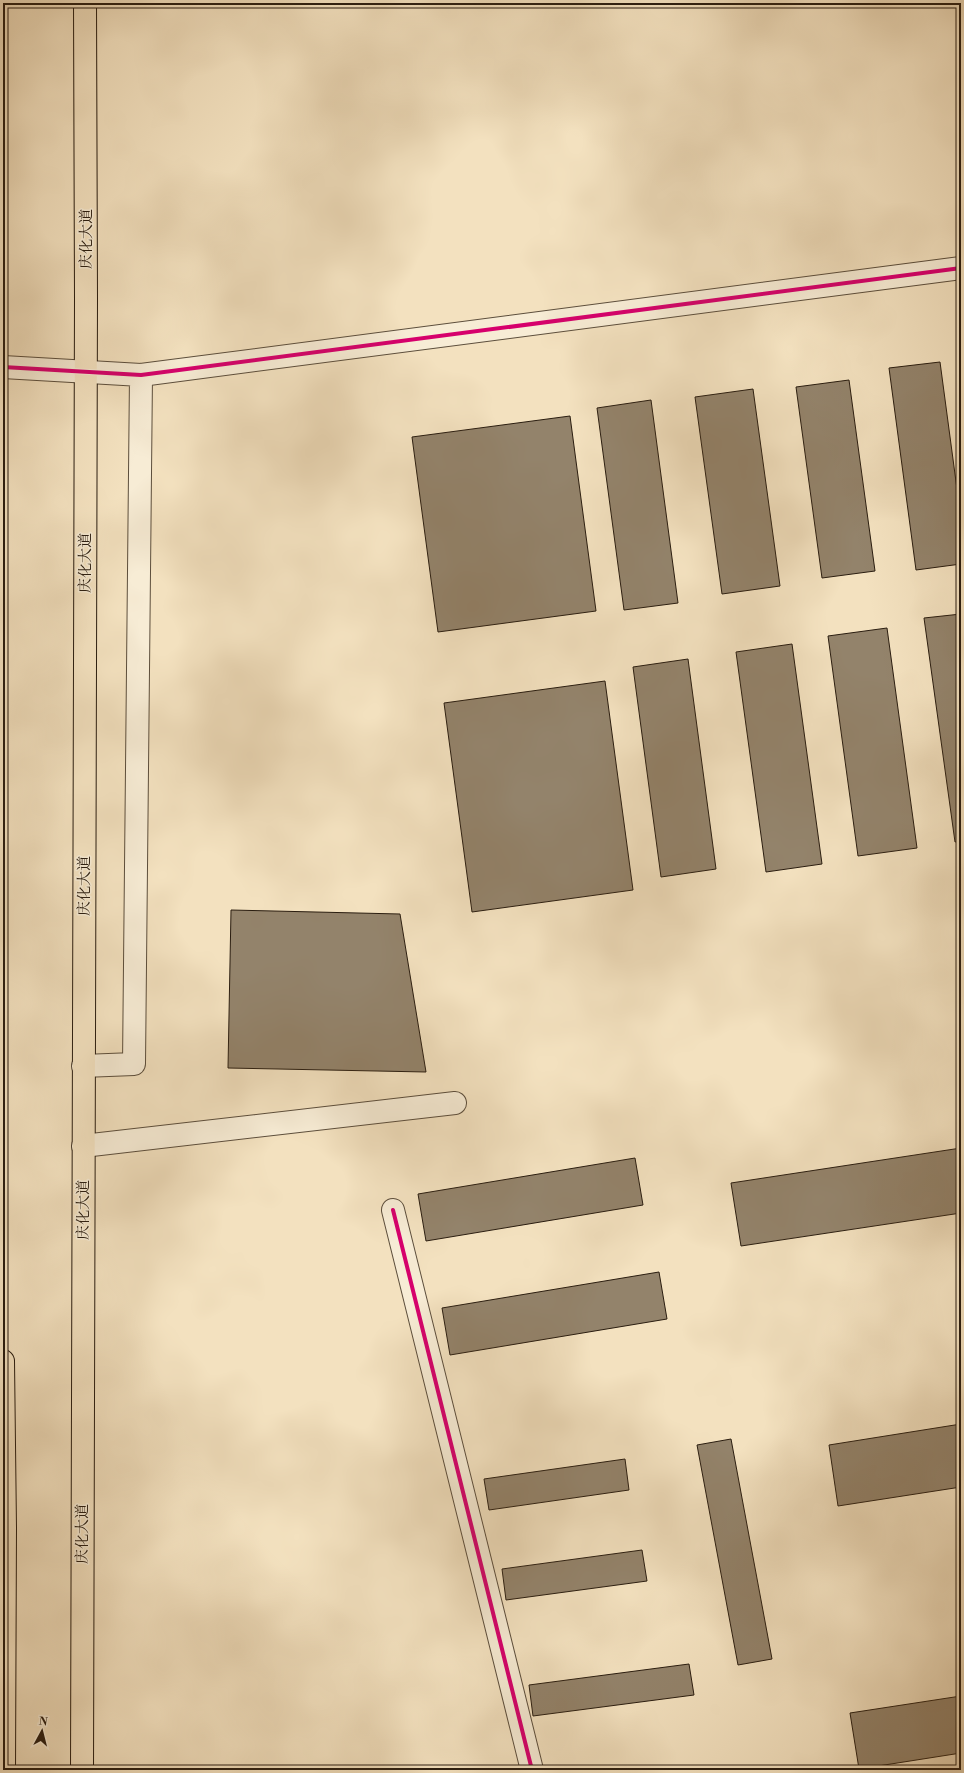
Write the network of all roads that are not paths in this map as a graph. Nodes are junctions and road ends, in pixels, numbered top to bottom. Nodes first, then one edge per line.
1 (85, 3) edge
2 (961, 268) edge
3 (3, 367) edge
4 (86, 372) junction
5 (141, 375) junction
6 (83, 1066) junction
7 (455, 1103) dead end
8 (83, 1146) junction
9 (393, 1210) dead end
10 (3, 1361) edge
11 (4, 1528) edge
12 (4, 1770) edge
13 (82, 1770) edge
14 (532, 1770) edge

1 - 4 highway, 庆化大道
2 - 5 street
3 - 4 street
4 - 5 street
4 - 6 highway, 庆化大道
5 - 6 street
6 - 8 highway, 庆化大道
7 - 8 street
8 - 13 highway, 庆化大道
9 - 14 street
10 - 11 highway
11 - 12 highway

